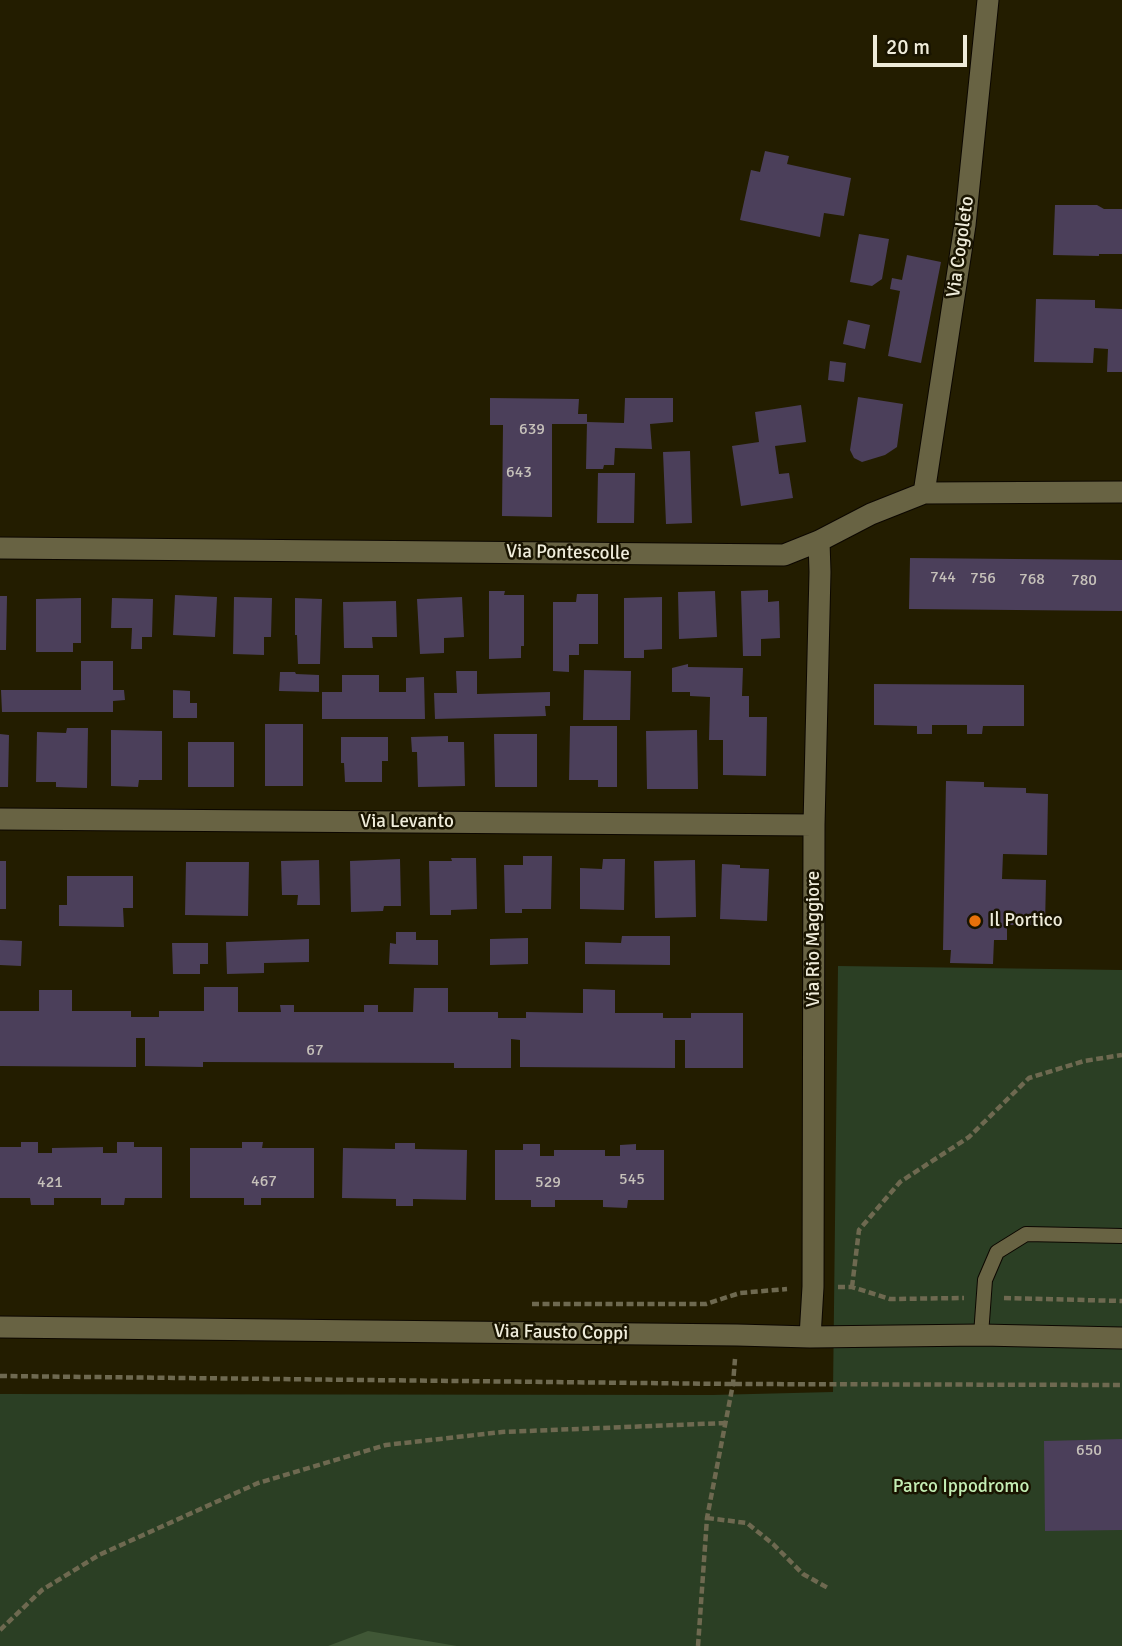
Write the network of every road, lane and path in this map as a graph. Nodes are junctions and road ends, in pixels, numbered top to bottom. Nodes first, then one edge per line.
1 (988, 0) edge
2 (1122, 492) edge
3 (924, 493) junction
4 (820, 541) junction
5 (0, 548) edge
6 (0, 819) edge
7 (814, 825) junction
8 (1122, 1055) edge
9 (1122, 1236) edge
10 (813, 1287) junction
11 (852, 1287) junction
12 (740, 1293) junction
13 (984, 1298) junction
14 (1122, 1301) edge
15 (525, 1304) dead end
16 (0, 1327) edge
17 (737, 1335) junction
18 (981, 1335) junction
19 (810, 1337) junction
20 (1122, 1338) edge
21 (0, 1376) edge
22 (733, 1384) junction
23 (1122, 1385) edge
24 (725, 1423) junction
25 (706, 1518) junction
26 (828, 1588) dead end
27 (0, 1630) edge
28 (698, 1646) edge

1 - 3 street, Via Cogoleto
2 - 3 street, Via Pontescolle
3 - 4 street, Via Pontescolle
4 - 5 street, Via Pontescolle
4 - 7 street, Via Rio Maggiore
6 - 7 street, Via Levanto
7 - 10 street, Via Rio Maggiore
8 - 11 path
9 - 13 lane
10 - 11 path
10 - 12 path
10 - 19 street, Via Rio Maggiore
11 - 13 path
12 - 15 path
12 - 17 path
13 - 14 path
13 - 18 lane
16 - 17 street, Via Fausto Coppi
17 - 19 street, Via Fausto Coppi
17 - 22 path
18 - 19 street, Via Fausto Coppi
18 - 20 street, Via Fausto Coppi
21 - 22 path
22 - 23 path
22 - 24 path
24 - 25 path
24 - 27 path
25 - 26 path
25 - 28 path

